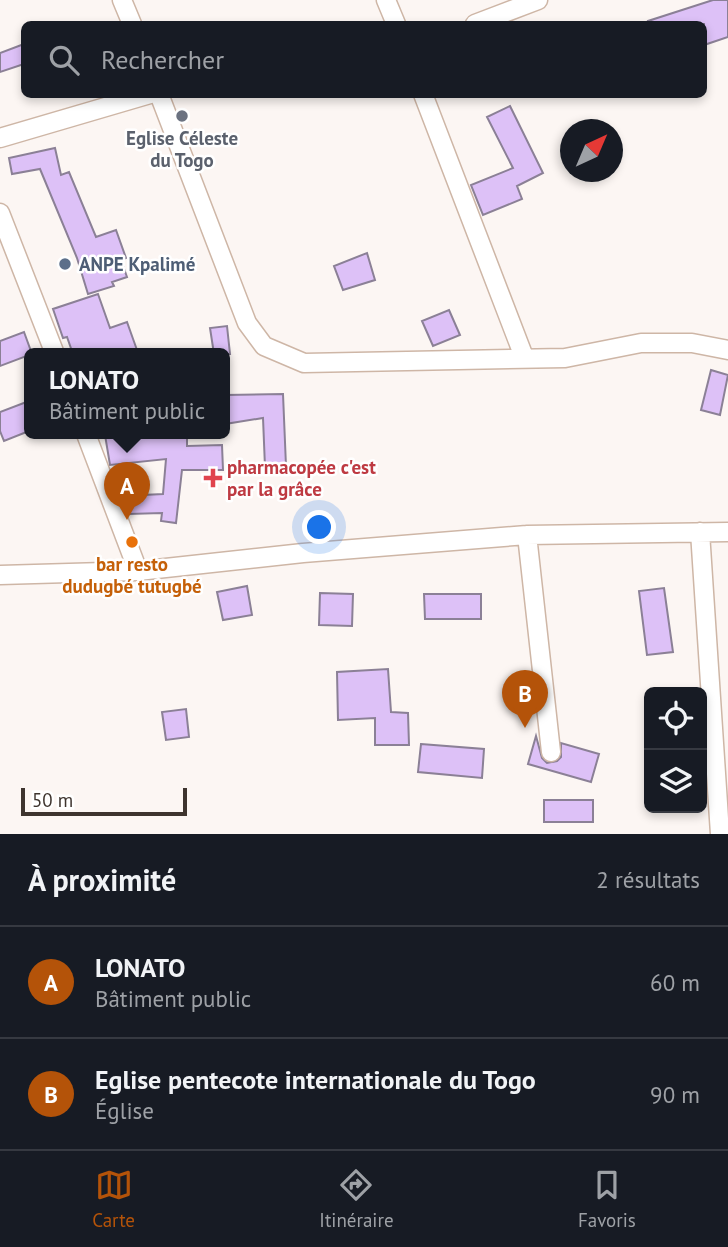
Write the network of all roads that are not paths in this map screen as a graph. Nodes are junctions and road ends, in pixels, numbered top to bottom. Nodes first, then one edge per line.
1 (122, 0) edge
2 (386, 0) edge
3 (538, 0) edge
4 (131, 21) edge
5 (395, 21) edge
6 (483, 21) edge
7 (136, 98) edge
8 (161, 98) edge
9 (424, 98) edge
10 (0, 138) edge
11 (0, 213) edge
12 (52, 348) edge
13 (728, 350) edge
14 (524, 357) junction
15 (88, 439) edge
16 (700, 532) junction
17 (728, 532) edge
18 (527, 535) junction
19 (138, 571) junction
20 (0, 575) edge
21 (551, 752) dead end
22 (720, 834) edge

1 - 4 street
2 - 5 street
3 - 6 street
7 - 10 street
8 - 14 street
9 - 14 street
11 - 12 street
13 - 14 street
15 - 19 street
16 - 17 street
16 - 18 street
16 - 22 street
18 - 19 street
18 - 21 street
19 - 20 street

